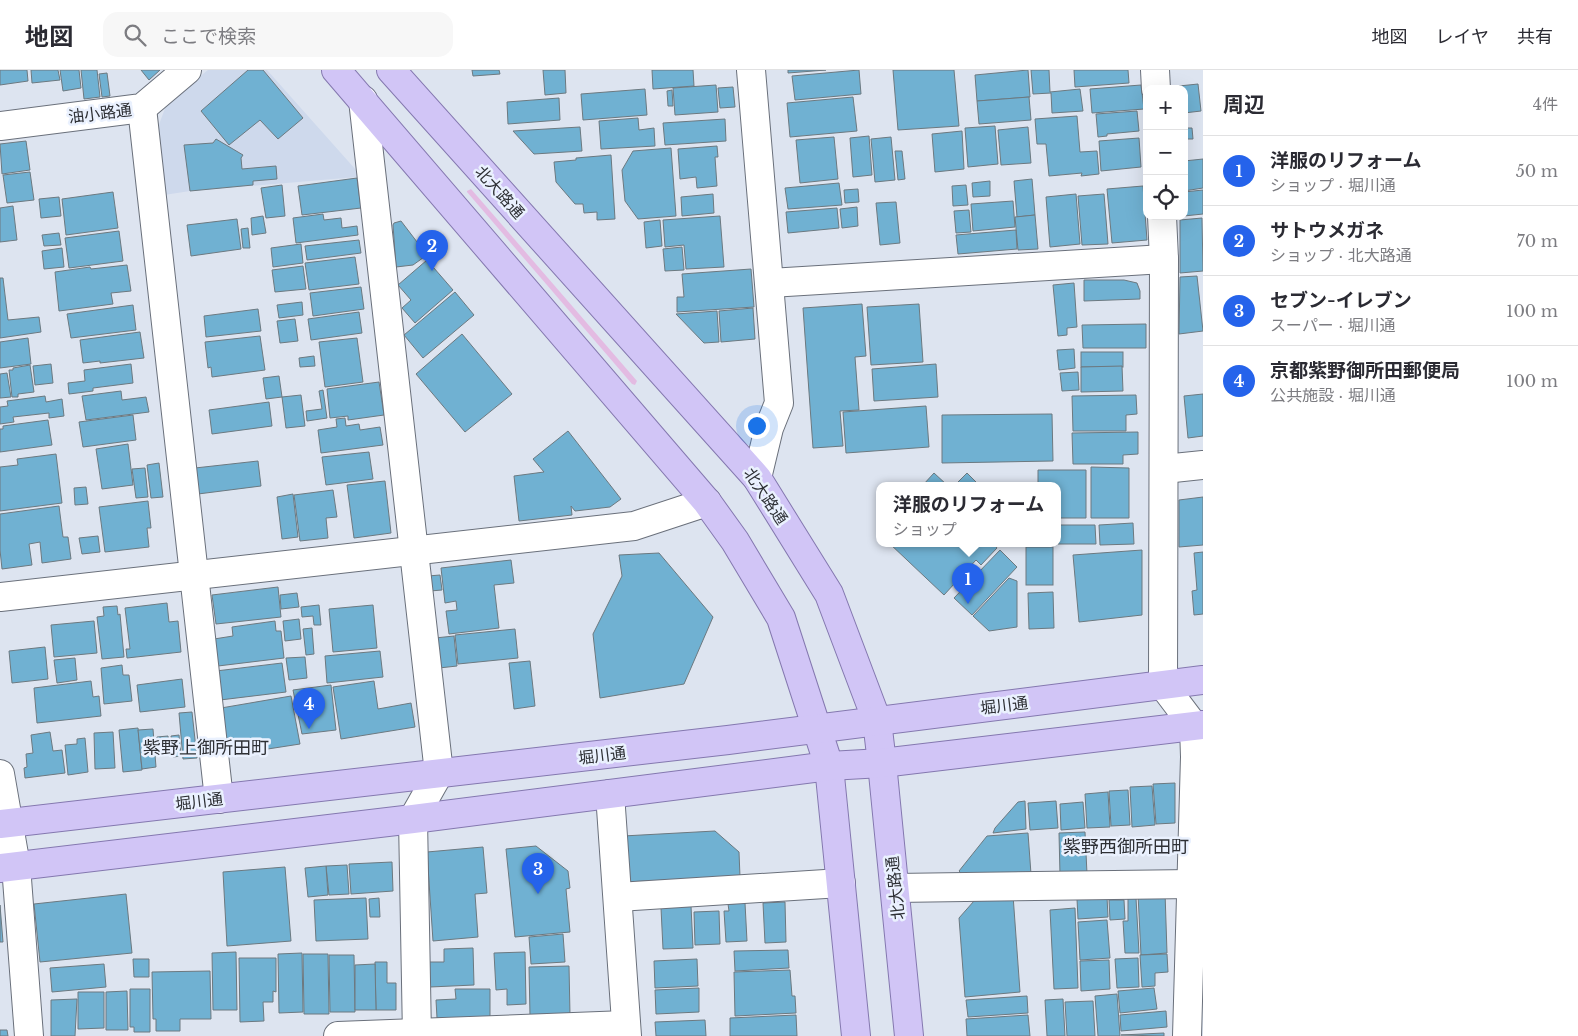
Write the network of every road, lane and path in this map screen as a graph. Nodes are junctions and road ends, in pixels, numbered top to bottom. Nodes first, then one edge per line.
1 (187, 70) edge
2 (336, 70) edge
3 (391, 70) edge
4 (752, 70) edge
5 (1155, 70) edge
6 (1156, 85) edge
7 (363, 100) junction
8 (142, 108) junction
9 (0, 126) edge
10 (1162, 220) edge
11 (1164, 259) junction
12 (770, 283) junction
13 (1203, 465) edge
14 (1164, 469) junction
15 (757, 478) junction
16 (707, 502) junction
17 (414, 551) junction
18 (194, 576) junction
19 (0, 597) edge
20 (1203, 680) edge
21 (1163, 685) junction
22 (877, 721) junction
23 (1199, 726) edge
24 (816, 729) junction
25 (882, 764) junction
26 (829, 766) junction
27 (438, 773) junction
28 (0, 774) edge
29 (610, 794) junction
30 (219, 799) junction
31 (413, 819) junction
32 (4, 823) edge
33 (8, 867) edge
34 (841, 883) junction
35 (1192, 884) junction
36 (895, 888) junction
37 (618, 897) junction
38 (627, 1031) edge
39 (417, 1034) edge
40 (29, 1036) edge
41 (338, 1036) edge
42 (856, 1036) edge
43 (909, 1036) edge
44 (1187, 1036) edge

1 - 8 street, 油小路通
2 - 7 main road
3 - 15 main road, 北大路通
4 - 12 street
5 - 6 street
7 - 16 main road
7 - 17 street
8 - 9 street, 油小路通
8 - 18 street
10 - 11 street
11 - 12 street
11 - 14 street
12 - 15 street
13 - 14 street
14 - 21 street
15 - 22 main road, 北大路通
16 - 17 street
16 - 24 main road
17 - 18 street
17 - 27 street
18 - 19 street
18 - 30 street
20 - 21 main road, 堀川通
21 - 22 main road, 堀川通
21 - 23 street
22 - 24 main road, 堀川通
22 - 25 main road, 北大路通
23 - 25 main road
23 - 35 street
24 - 26 main road
24 - 27 main road, 堀川通
25 - 26 main road
25 - 36 main road, 北大路通
26 - 29 main road
26 - 34 main road
27 - 30 main road, 堀川通
27 - 31 street
28 - 32 street
29 - 31 main road
29 - 37 street
30 - 32 main road, 堀川通
31 - 33 main road
31 - 39 street
32 - 33 street
33 - 40 street
34 - 37 street
34 - 42 main road
35 - 36 street
35 - 44 street
36 - 43 main road, 北大路通
37 - 38 street
38 - 39 street
39 - 41 street

